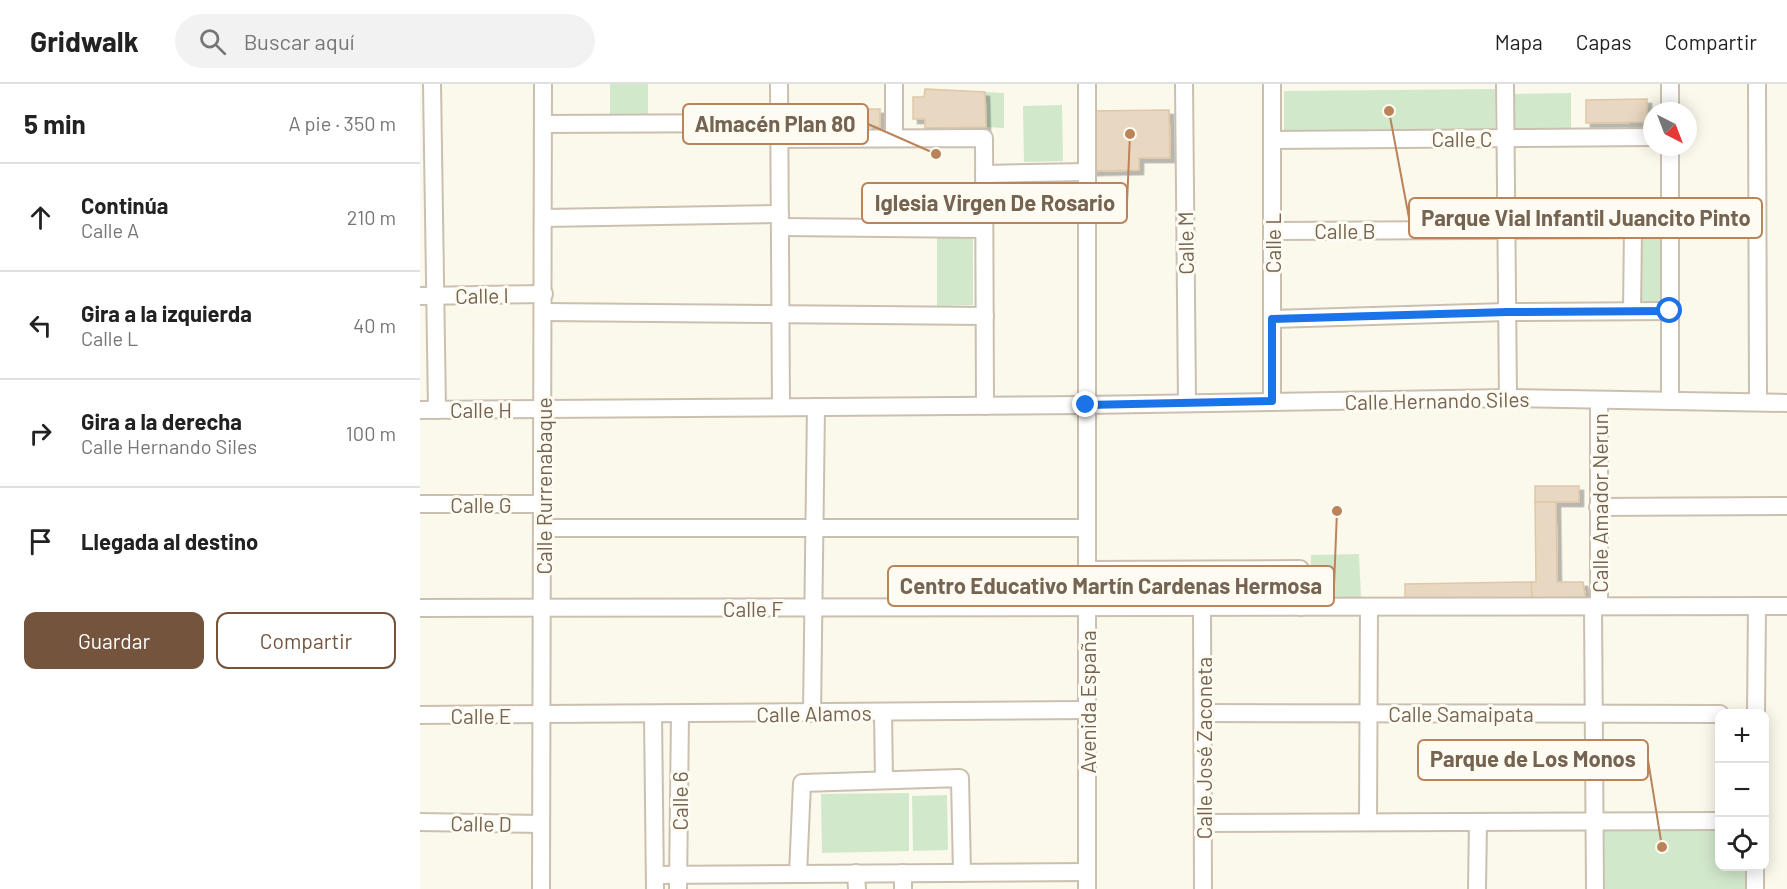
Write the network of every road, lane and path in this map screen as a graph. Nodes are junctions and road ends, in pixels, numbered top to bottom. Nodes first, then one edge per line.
1 (432, 84) edge
2 (543, 84) edge
3 (778, 84) edge
4 (894, 84) edge
5 (1087, 84) edge
6 (1184, 84) edge
7 (1272, 84) edge
8 (1505, 84) edge
9 (1670, 84) edge
10 (1757, 84) edge
11 (1670, 102) edge
12 (543, 124) junction
13 (779, 131) junction
14 (1643, 137) edge
15 (894, 138) junction
16 (1506, 138) junction
17 (1272, 140) junction
18 (1670, 156) edge
19 (1086, 172) junction
20 (984, 174) junction
21 (426, 188) edge
22 (544, 218) junction
23 (780, 220) junction
24 (984, 229) junction
25 (1633, 229) junction
26 (1670, 229) junction
27 (1506, 230) junction
28 (1272, 231) junction
29 (544, 294) junction
30 (427, 296) edge
31 (1632, 311) junction
32 (1670, 311) junction
33 (544, 312) junction
34 (1507, 312) junction
35 (780, 314) junction
36 (985, 316) junction
37 (1272, 319) junction
38 (1508, 398) junction
39 (1599, 400) junction
40 (1272, 401) junction
41 (1670, 401) junction
42 (1187, 402) junction
43 (1758, 402) junction
44 (1787, 403) edge
45 (1086, 405) junction
46 (985, 406) junction
47 (781, 407) junction
48 (816, 407) junction
49 (543, 409) junction
50 (428, 410) edge
51 (420, 504) edge
52 (542, 504) junction
53 (1787, 506) edge
54 (1598, 507) junction
55 (542, 528) junction
56 (814, 528) junction
57 (1086, 528) junction
58 (1087, 570) junction
59 (1596, 606) junction
60 (1757, 606) junction
61 (1787, 606) edge
62 (1087, 607) junction
63 (1202, 607) junction
64 (1301, 607) junction
65 (1369, 607) junction
66 (420, 608) edge
67 (542, 608) junction
68 (813, 608) junction
69 (1756, 709) edge
70 (1087, 710) junction
71 (812, 712) junction
72 (884, 712) junction
73 (1203, 713) junction
74 (1368, 713) junction
75 (1594, 713) junction
76 (653, 714) junction
77 (680, 714) junction
78 (1715, 714) edge
79 (420, 715) edge
80 (542, 715) junction
81 (884, 780) junction
82 (1594, 821) junction
83 (1715, 821) edge
84 (420, 822) edge
85 (1368, 822) junction
86 (1478, 822) junction
87 (541, 824) junction
88 (1203, 824) junction
89 (1755, 871) edge
90 (1087, 872) junction
91 (962, 873) junction
92 (798, 874) junction
93 (856, 881) edge
94 (903, 881) edge
95 (655, 882) edge
96 (678, 882) edge
97 (541, 889) edge
98 (1087, 889) edge
99 (1203, 889) edge
100 (1477, 889) edge
101 (1595, 889) edge
102 (1755, 889) edge

1 - 21 street
2 - 12 street, Calle Rurrenabaque
3 - 13 street
4 - 15 street
5 - 19 street, Avenida España
6 - 42 street, Calle M
7 - 17 street, Calle L
8 - 16 street
9 - 11 street
10 - 43 street
12 - 13 street
12 - 22 street, Calle Rurrenabaque
13 - 15 street
13 - 23 street
14 - 16 street, Calle C
15 - 20 street
16 - 17 street, Calle C
16 - 27 street
17 - 28 street, Calle L
18 - 26 street
19 - 20 street
19 - 45 street, Avenida España
20 - 24 street
21 - 30 street
22 - 23 street
22 - 29 street, Calle Rurrenabaque
23 - 24 street
23 - 35 street
24 - 36 street
25 - 26 street, Calle B
25 - 27 street, Calle B
25 - 31 street
26 - 32 street
27 - 28 street, Calle B
27 - 34 street
28 - 37 street, Calle L
29 - 30 street, Calle I
29 - 33 street, Calle Rurrenabaque
30 - 50 street
31 - 32 street
31 - 34 street
32 - 41 street
33 - 35 street
33 - 49 street, Calle Rurrenabaque
34 - 37 street
34 - 38 street
35 - 36 street
35 - 47 street
36 - 46 street
37 - 40 street, Calle L
38 - 39 street, Calle Hernando Siles
38 - 40 street, Calle Hernando Siles
39 - 41 street, Calle Hernando Siles
39 - 54 street, Calle Amador Nerun
40 - 42 street, Calle Hernando Siles
41 - 43 street, Calle Hernando Siles
42 - 45 street, Calle Hernando Siles
43 - 44 street, Calle Hernando Siles
45 - 46 street, Calle Hernando Siles
45 - 57 street, Avenida España
46 - 48 street, Calle Hernando Siles
47 - 48 street, Calle H
47 - 49 street, Calle H
48 - 56 street
49 - 50 street, Calle H
49 - 52 street, Calle Rurrenabaque
51 - 52 street, Calle G
52 - 55 street, Calle Rurrenabaque
53 - 54 street
54 - 59 street, Calle Amador Nerun
55 - 56 street
55 - 67 street, Calle Rurrenabaque
56 - 57 street
56 - 68 street
57 - 58 street, Avenida España
58 - 62 street, Avenida España
58 - 64 street
59 - 60 street, Calle F
59 - 65 street, Calle F
59 - 75 street, Calle Amador Nerun
60 - 61 street, Calle F
60 - 69 street
62 - 63 street, Calle F
62 - 68 street, Calle F
62 - 70 street, Avenida España
63 - 64 street, Calle F
63 - 73 street, Calle José Zaconeta
64 - 65 street, Calle F
65 - 74 street
66 - 67 street, Calle F
67 - 68 street, Calle F
67 - 80 street, Calle Rurrenabaque
68 - 71 street
70 - 72 street, Calle Alamos
70 - 90 street, Avenida España
71 - 72 street, Calle Alamos
71 - 77 street, Calle Alamos
72 - 81 street
73 - 74 street, Calle Samaipata
73 - 88 street, Calle José Zaconeta
74 - 75 street, Calle Samaipata
74 - 85 street
75 - 78 street, Calle Samaipata
75 - 82 street, Calle Amador Nerun
76 - 77 street, Calle Alamos
76 - 80 street, Calle Alamos
76 - 95 street, Calle 6
77 - 96 street, Calle 6
79 - 80 street, Calle E
80 - 87 street, Calle Rurrenabaque
81 - 91 street
81 - 92 street
82 - 83 street
82 - 86 street
82 - 101 street, Calle Amador Nerun
84 - 87 street, Calle D
85 - 86 street
85 - 88 street
86 - 100 street
87 - 97 street, Calle Rurrenabaque
88 - 99 street, Calle José Zaconeta
89 - 102 street
90 - 91 street
90 - 98 street, Avenida España
91 - 94 street
92 - 93 street
92 - 96 street
93 - 94 street
95 - 96 street

